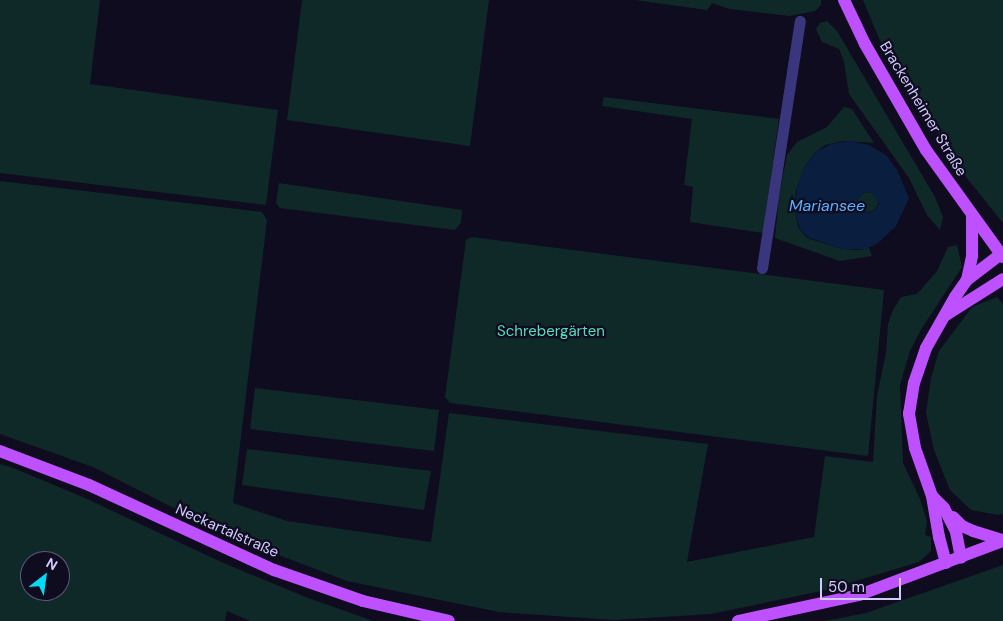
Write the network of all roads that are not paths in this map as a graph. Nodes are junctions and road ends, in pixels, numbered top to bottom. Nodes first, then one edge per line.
1 (844, 0) edge
2 (800, 21) dead end
3 (972, 215) junction
4 (1002, 254) edge
5 (762, 268) dead end
6 (1003, 278) edge
7 (967, 280) junction
8 (944, 317) junction
9 (0, 451) edge
10 (932, 496) junction
11 (944, 508) junction
12 (1003, 540) edge
13 (961, 558) junction
14 (946, 563) junction
15 (448, 621) edge
16 (738, 621) edge

1 - 3 main road, Brackenheimer Straße
2 - 5 lane
3 - 4 main road, Brackenheimer Straße
3 - 7 main road
4 - 7 main road, Brackenheimer Straße
6 - 8 main road, Brackenheimer Straße
7 - 8 main road, Brackenheimer Straße
8 - 10 main road, Brackenheimer Straße
9 - 15 main road, Neckartalstraße
10 - 11 main road, Brackenheimer Straße
10 - 14 main road, Brackenheimer Straße
11 - 12 main road
11 - 13 main road, Brackenheimer Straße
12 - 13 main road
13 - 14 main road
14 - 16 main road

